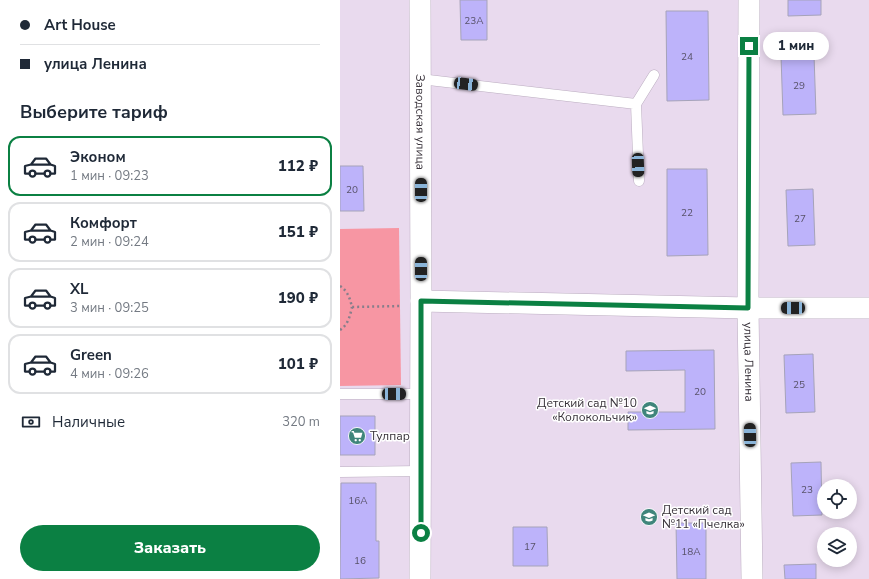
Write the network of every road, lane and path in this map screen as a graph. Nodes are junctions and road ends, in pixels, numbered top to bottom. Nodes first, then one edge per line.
1 (420, 0) edge
2 (749, 0) edge
3 (654, 75) dead end
4 (420, 79) junction
5 (636, 104) junction
6 (639, 181) dead end
7 (340, 286) edge
8 (421, 303) junction
9 (352, 307) junction
10 (748, 308) junction
11 (869, 308) edge
12 (340, 330) edge
13 (340, 394) edge
14 (421, 394) junction
15 (421, 471) junction
16 (340, 472) edge
17 (420, 579) edge
18 (752, 579) edge

1 - 4 street, Заводская улица
2 - 10 street, улица Ленина
3 - 5 lane
4 - 5 lane
4 - 8 street, Заводская улица
5 - 6 lane
7 - 9 path
8 - 9 path
8 - 10 street
8 - 14 street, Заводская улица
9 - 12 path
10 - 11 street
10 - 18 street, улица Ленина
13 - 14 lane
14 - 15 street, Заводская улица
15 - 16 lane
15 - 17 street, Заводская улица

